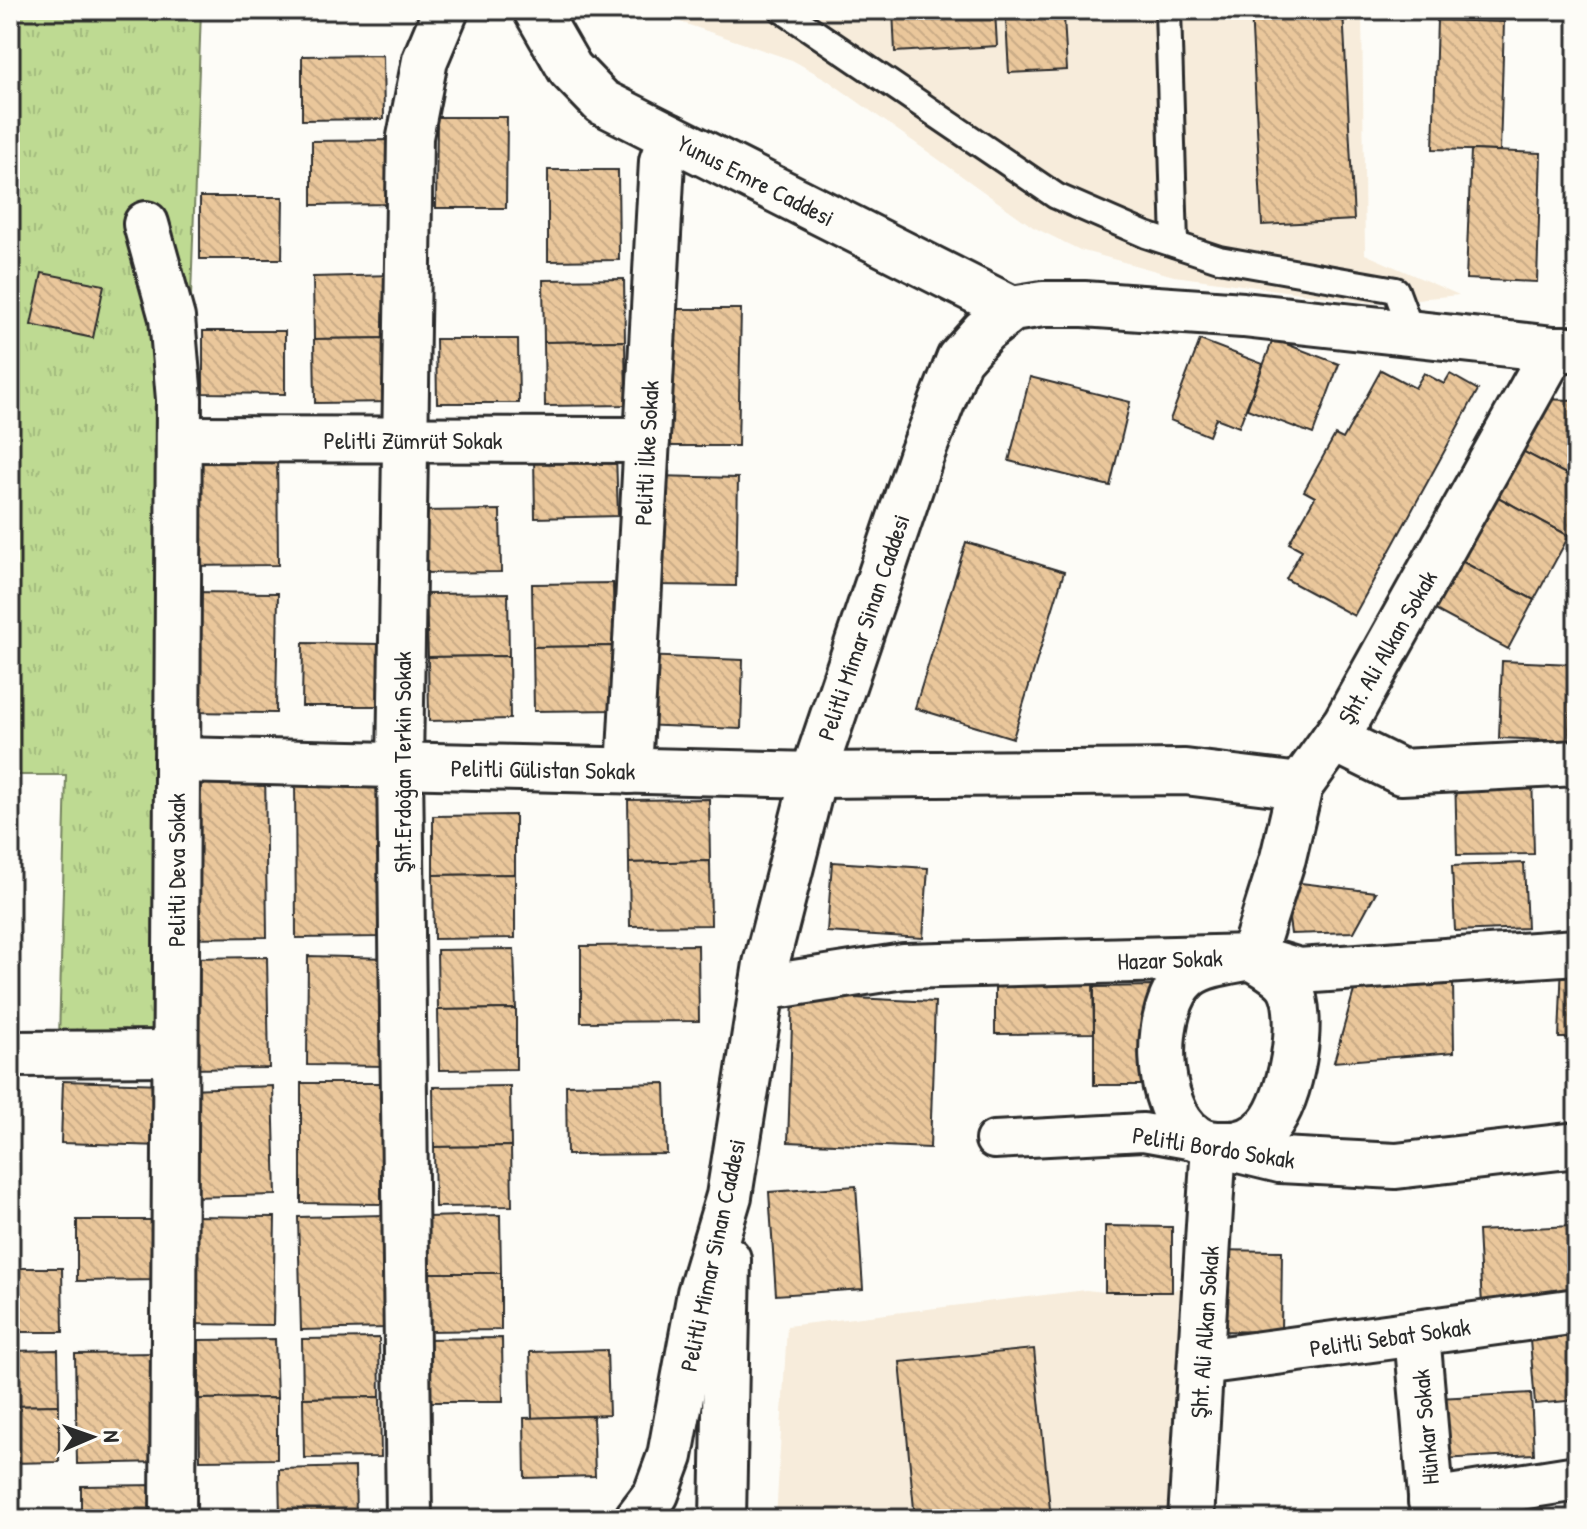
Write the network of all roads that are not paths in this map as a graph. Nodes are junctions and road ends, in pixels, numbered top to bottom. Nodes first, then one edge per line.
1 (446, 10) edge
2 (536, 10) edge
3 (782, 10) edge
4 (1168, 10) edge
5 (671, 137) junction
6 (146, 224) dead end
7 (1175, 244) junction
8 (1012, 309) junction
9 (1412, 333) junction
10 (1566, 349) edge
11 (179, 439) junction
12 (405, 440) junction
13 (647, 440) junction
14 (1334, 739) junction
15 (177, 760) junction
16 (1577, 763) edge
17 (400, 765) junction
18 (629, 771) junction
19 (814, 775) junction
20 (1300, 786) junction
21 (1577, 952) edge
22 (1252, 957) junction
23 (762, 988) junction
24 (175, 1053) junction
25 (10, 1054) edge
26 (994, 1140) dead end
27 (1214, 1144) junction
28 (1577, 1145) edge
29 (729, 1196) junction
30 (1577, 1311) edge
31 (1417, 1334) junction
32 (1202, 1362) junction
33 (1577, 1478) edge
34 (1432, 1510) edge
35 (173, 1519) edge
36 (409, 1519) edge
37 (637, 1519) edge
38 (723, 1519) edge
39 (1191, 1519) edge

1 - 12 street, Şht.Erdoğan Terkin Sokak
2 - 5 street, Yunus Emre Caddesi
3 - 7 lane
4 - 7 lane
5 - 8 street, Yunus Emre Caddesi
5 - 13 street, Pelitli İlke Sokak
6 - 11 street, Pelitli Deva Sokak
7 - 9 lane
8 - 9 street
8 - 19 street, Pelitli Mimar Sinan Caddesi
9 - 10 street
10 - 14 street, Şht. Ali Alkan Sokak
11 - 12 street, Pelitli Zümrüt Sokak
11 - 15 street, Pelitli Deva Sokak
12 - 13 street, Pelitli Zümrüt Sokak
12 - 17 street, Şht.Erdoğan Terkin Sokak
13 - 18 street, Pelitli İlke Sokak
14 - 16 street
14 - 20 street, Şht. Ali Alkan Sokak
15 - 17 street, Pelitli Gülistan Sokak
15 - 24 street, Pelitli Deva Sokak
17 - 18 street, Pelitli Gülistan Sokak
17 - 36 street, Şht.Erdoğan Terkin Sokak
18 - 19 street, Pelitli Gülistan Sokak
19 - 20 street, Pelitli Gülistan Sokak
19 - 23 street, Pelitli Mimar Sinan Caddesi
20 - 22 street, Şht. Ali Alkan Sokak
21 - 22 street, Hazar Sokak
22 - 23 street, Hazar Sokak
22 - 27 street
22 - 27 street
23 - 29 street, Pelitli Mimar Sinan Caddesi
24 - 25 street
24 - 35 street, Pelitli Deva Sokak
26 - 27 street, Pelitli Bordo Sokak
27 - 28 street, Pelitli Bordo Sokak
27 - 32 street, Şht. Ali Alkan Sokak
29 - 37 street, Pelitli Mimar Sinan Caddesi
29 - 38 street
30 - 31 street, Pelitli Sebat Sokak
31 - 32 street, Pelitli Sebat Sokak
31 - 34 street, Hünkar Sokak
32 - 39 street, Şht. Ali Alkan Sokak
33 - 34 street

